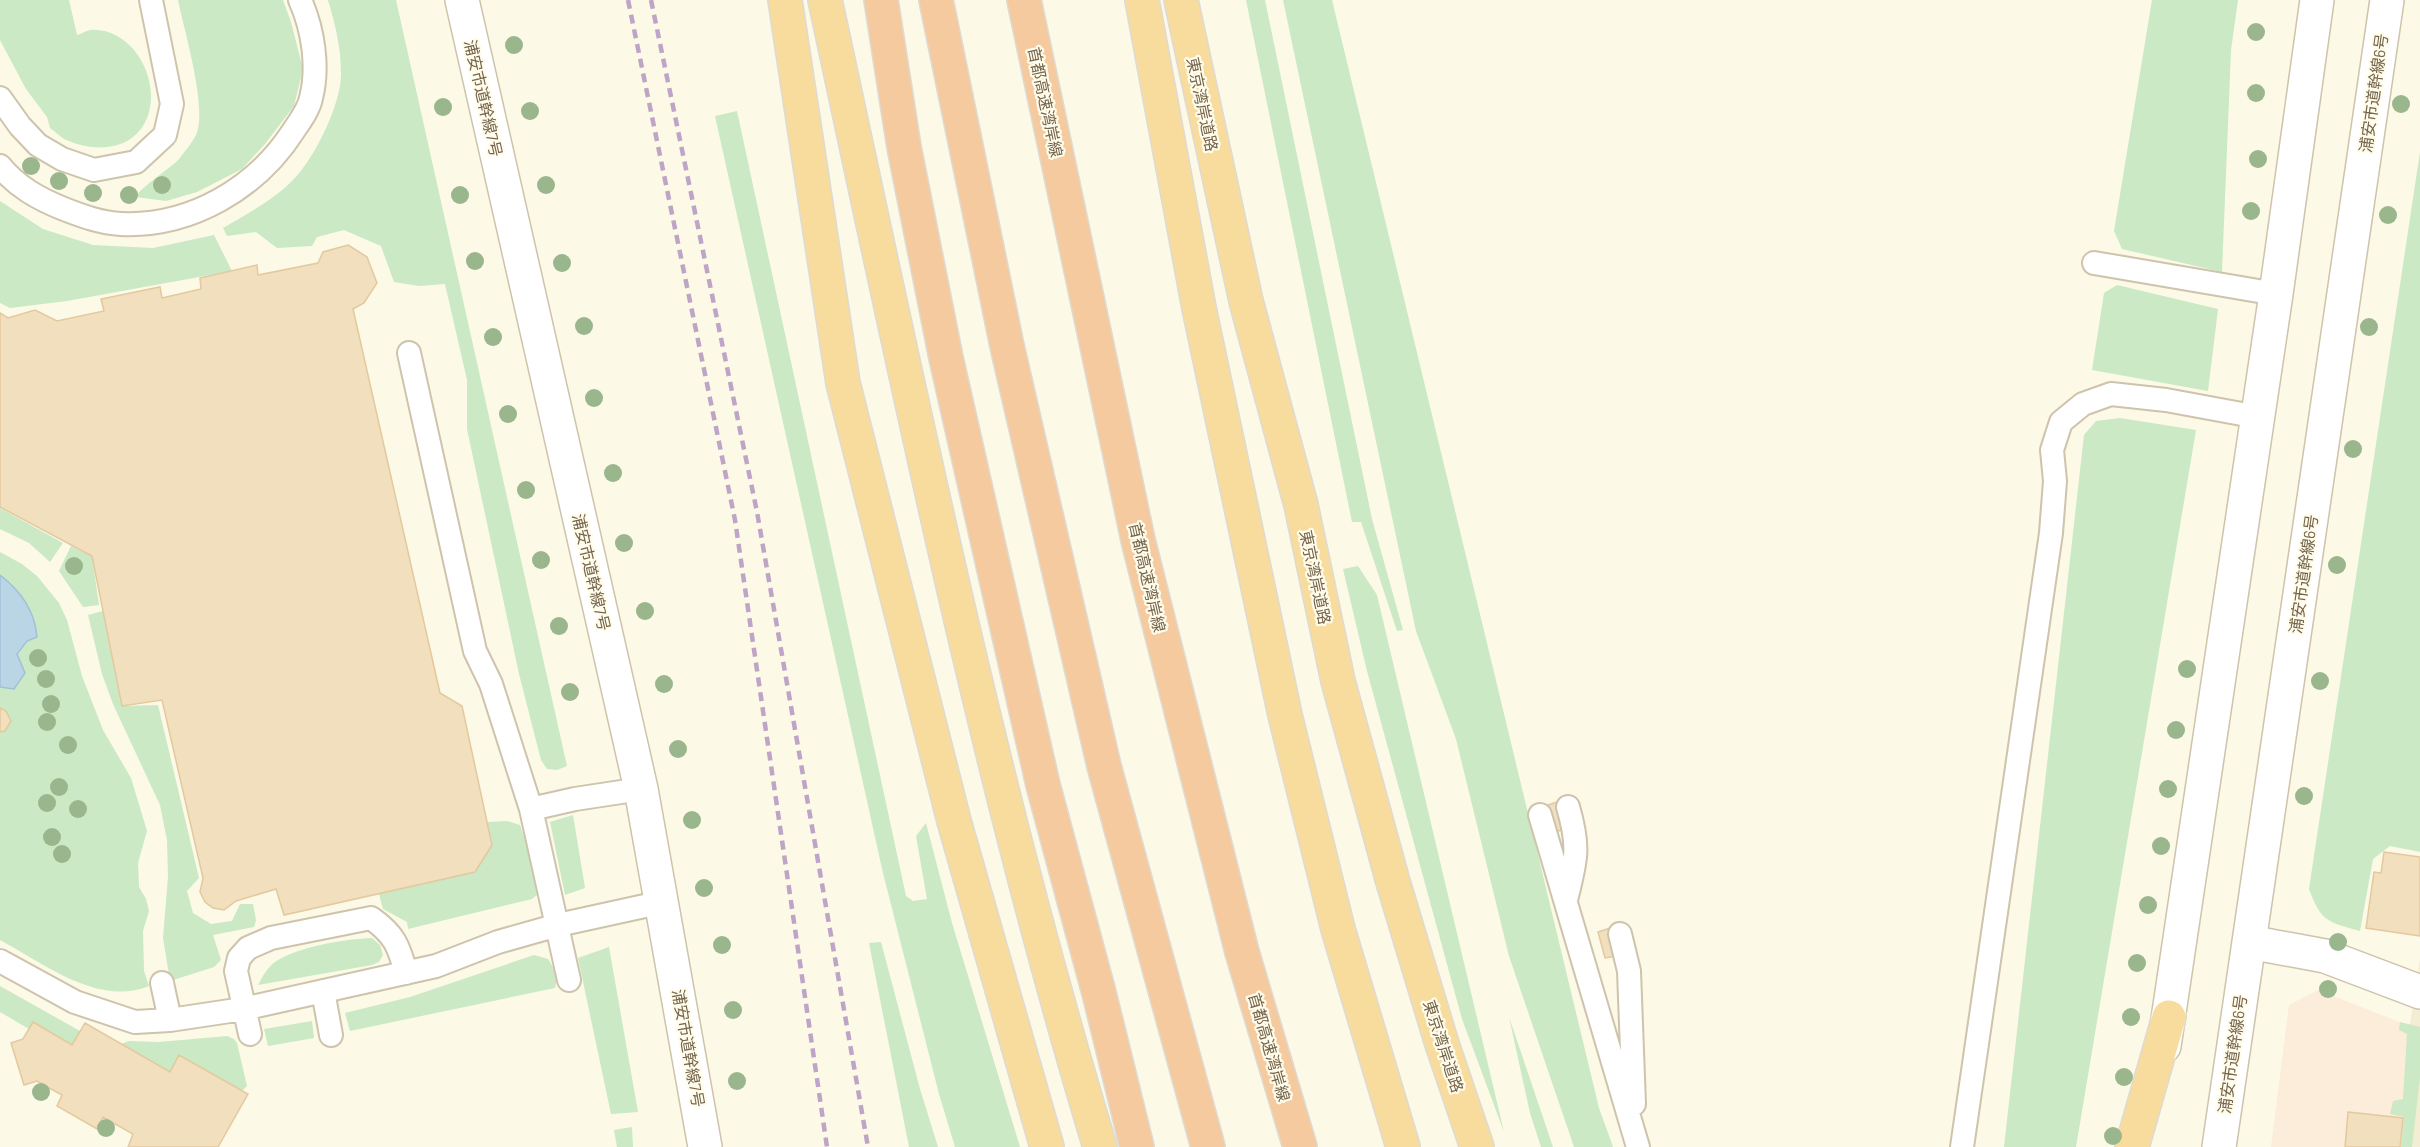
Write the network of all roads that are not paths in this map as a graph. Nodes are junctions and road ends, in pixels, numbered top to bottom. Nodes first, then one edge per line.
1 (151, 0) edge
2 (300, 0) edge
3 (462, 0) edge
4 (784, 0) edge
5 (825, 0) edge
6 (881, 0) edge
7 (936, 0) edge
8 (1024, 0) edge
9 (1142, 0) edge
10 (1181, 0) edge
11 (2317, 0) edge
12 (2386, 0) edge
13 (0, 98) edge
14 (0, 166) edge
15 (2094, 263) dead end
16 (2276, 294) junction
17 (409, 353) dead end
18 (2258, 417) junction
19 (642, 789) junction
20 (1568, 807) dead end
21 (531, 809) junction
22 (1540, 815) dead end
23 (1565, 901) junction
24 (663, 902) junction
25 (558, 925) junction
26 (1620, 934) dead end
27 (1592, 941) dead end
28 (2249, 942) junction
29 (0, 961) edge
30 (406, 972) junction
31 (569, 980) dead end
32 (162, 983) dead end
33 (323, 991) junction
34 (2420, 992) edge
35 (243, 1009) junction
36 (2169, 1017) junction
37 (170, 1020) junction
38 (250, 1034) dead end
39 (331, 1035) dead end
40 (1637, 1144) edge
41 (705, 1147) edge
42 (1047, 1147) edge
43 (1100, 1147) edge
44 (1137, 1147) edge
45 (1208, 1147) edge
46 (1300, 1147) edge
47 (1403, 1147) edge
48 (1477, 1147) edge
49 (1962, 1147) edge
50 (2132, 1147) edge
51 (2149, 1147) edge
52 (2218, 1147) edge

1 - 13 lane
2 - 14 lane
3 - 19 street, 浦安市道幹線7号
4 - 42 highway
5 - 43 highway
6 - 44 highway
7 - 45 highway
8 - 46 highway, 首都高速湾岸線
9 - 47 highway
10 - 48 highway, 東京湾岸道路
11 - 16 street
12 - 28 street, 浦安市道幹線6号
15 - 16 lane
16 - 18 street
17 - 21 lane
18 - 36 street
18 - 49 lane
19 - 21 lane
19 - 24 street, 浦安市道幹線7号
20 - 23 lane
21 - 25 lane
22 - 23 lane
23 - 40 lane
24 - 25 lane
24 - 41 street, 浦安市道幹線7号
25 - 30 lane
25 - 31 lane
26 - 40 lane
27 - 40 lane
28 - 34 street
28 - 52 street, 浦安市道幹線6号
29 - 37 lane
30 - 33 lane
30 - 35 lane
32 - 37 lane
33 - 35 lane
33 - 39 lane
35 - 37 lane
35 - 38 lane
36 - 50 highway
36 - 51 street

